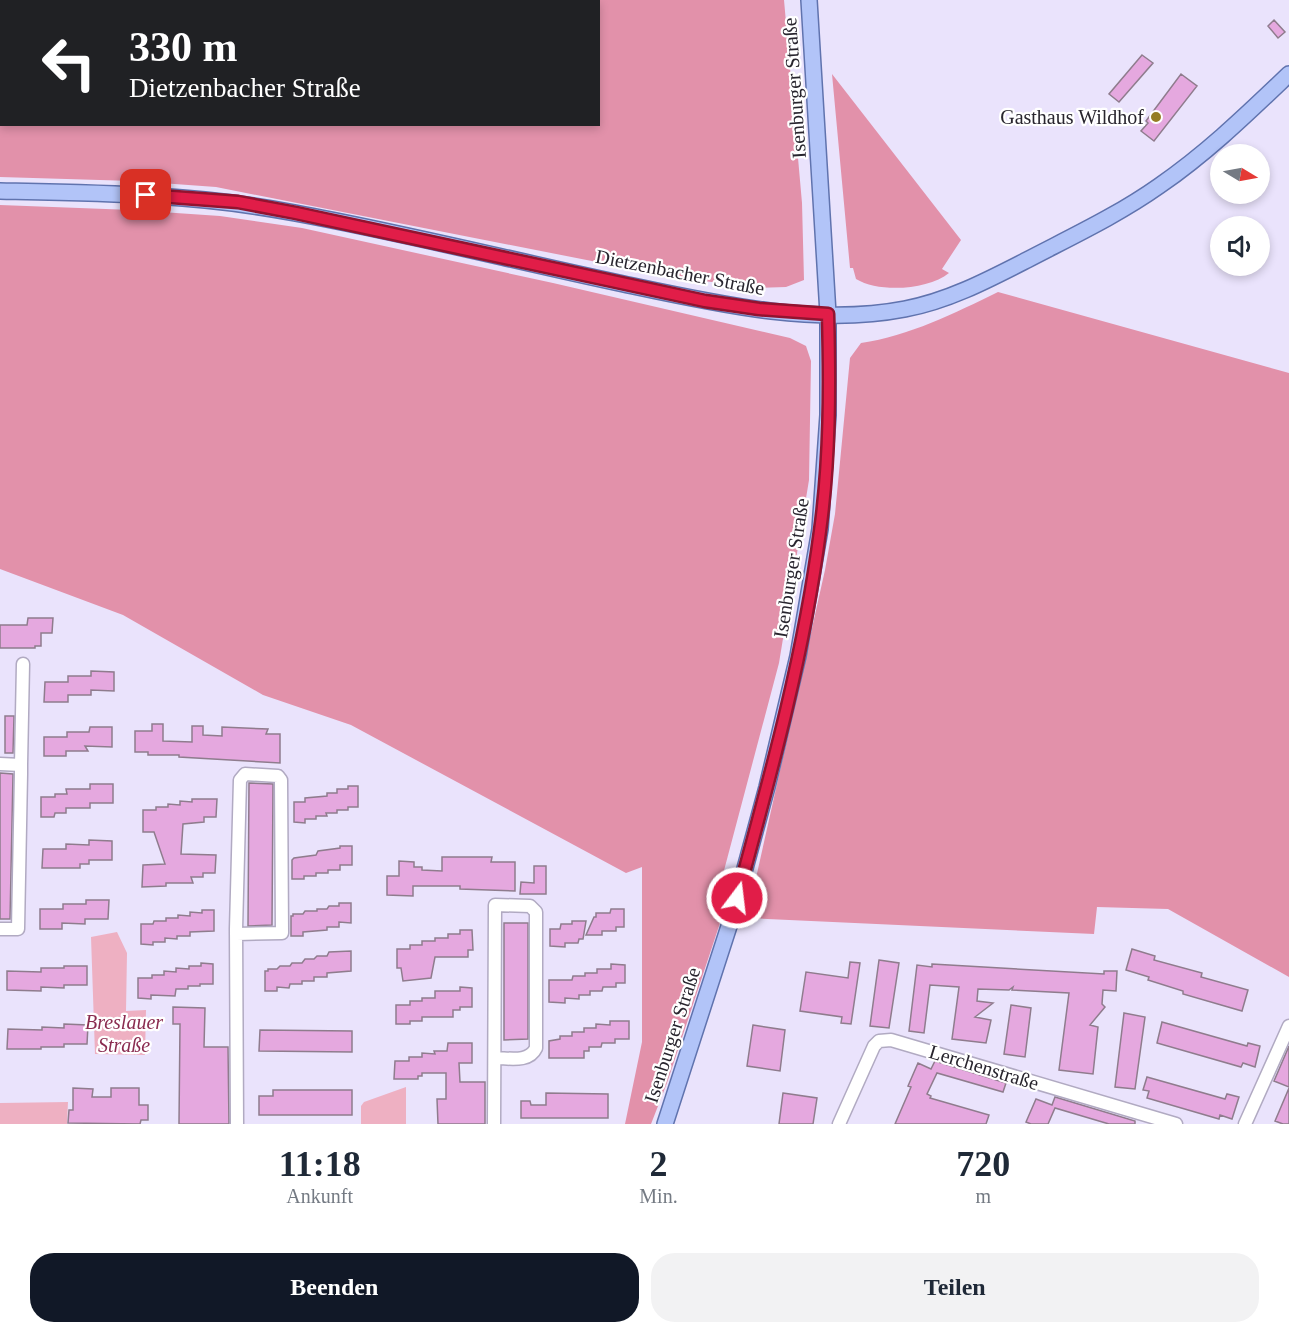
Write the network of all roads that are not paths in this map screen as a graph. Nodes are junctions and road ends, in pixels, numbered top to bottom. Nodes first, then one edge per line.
1 (808, 0) edge
2 (1289, 74) edge
3 (0, 190) edge
4 (828, 314) junction
5 (22, 664) dead end
6 (0, 764) edge
7 (21, 765) junction
8 (0, 929) edge
9 (237, 934) junction
10 (1289, 1026) edge
11 (495, 1058) junction
12 (237, 1124) edge
13 (495, 1124) edge
14 (665, 1124) edge
15 (839, 1124) edge
16 (1176, 1124) edge
17 (1245, 1124) edge

1 - 4 main road, Isenburger Straße
2 - 4 main road, Dietzenbacher Straße
3 - 4 main road, Dietzenbacher Straße
4 - 14 main road, Isenburger Straße
5 - 7 street
6 - 7 street
7 - 8 street
9 - 9 street
9 - 12 street
10 - 17 street
11 - 11 street
11 - 13 street
15 - 16 street, Lerchenstraße

